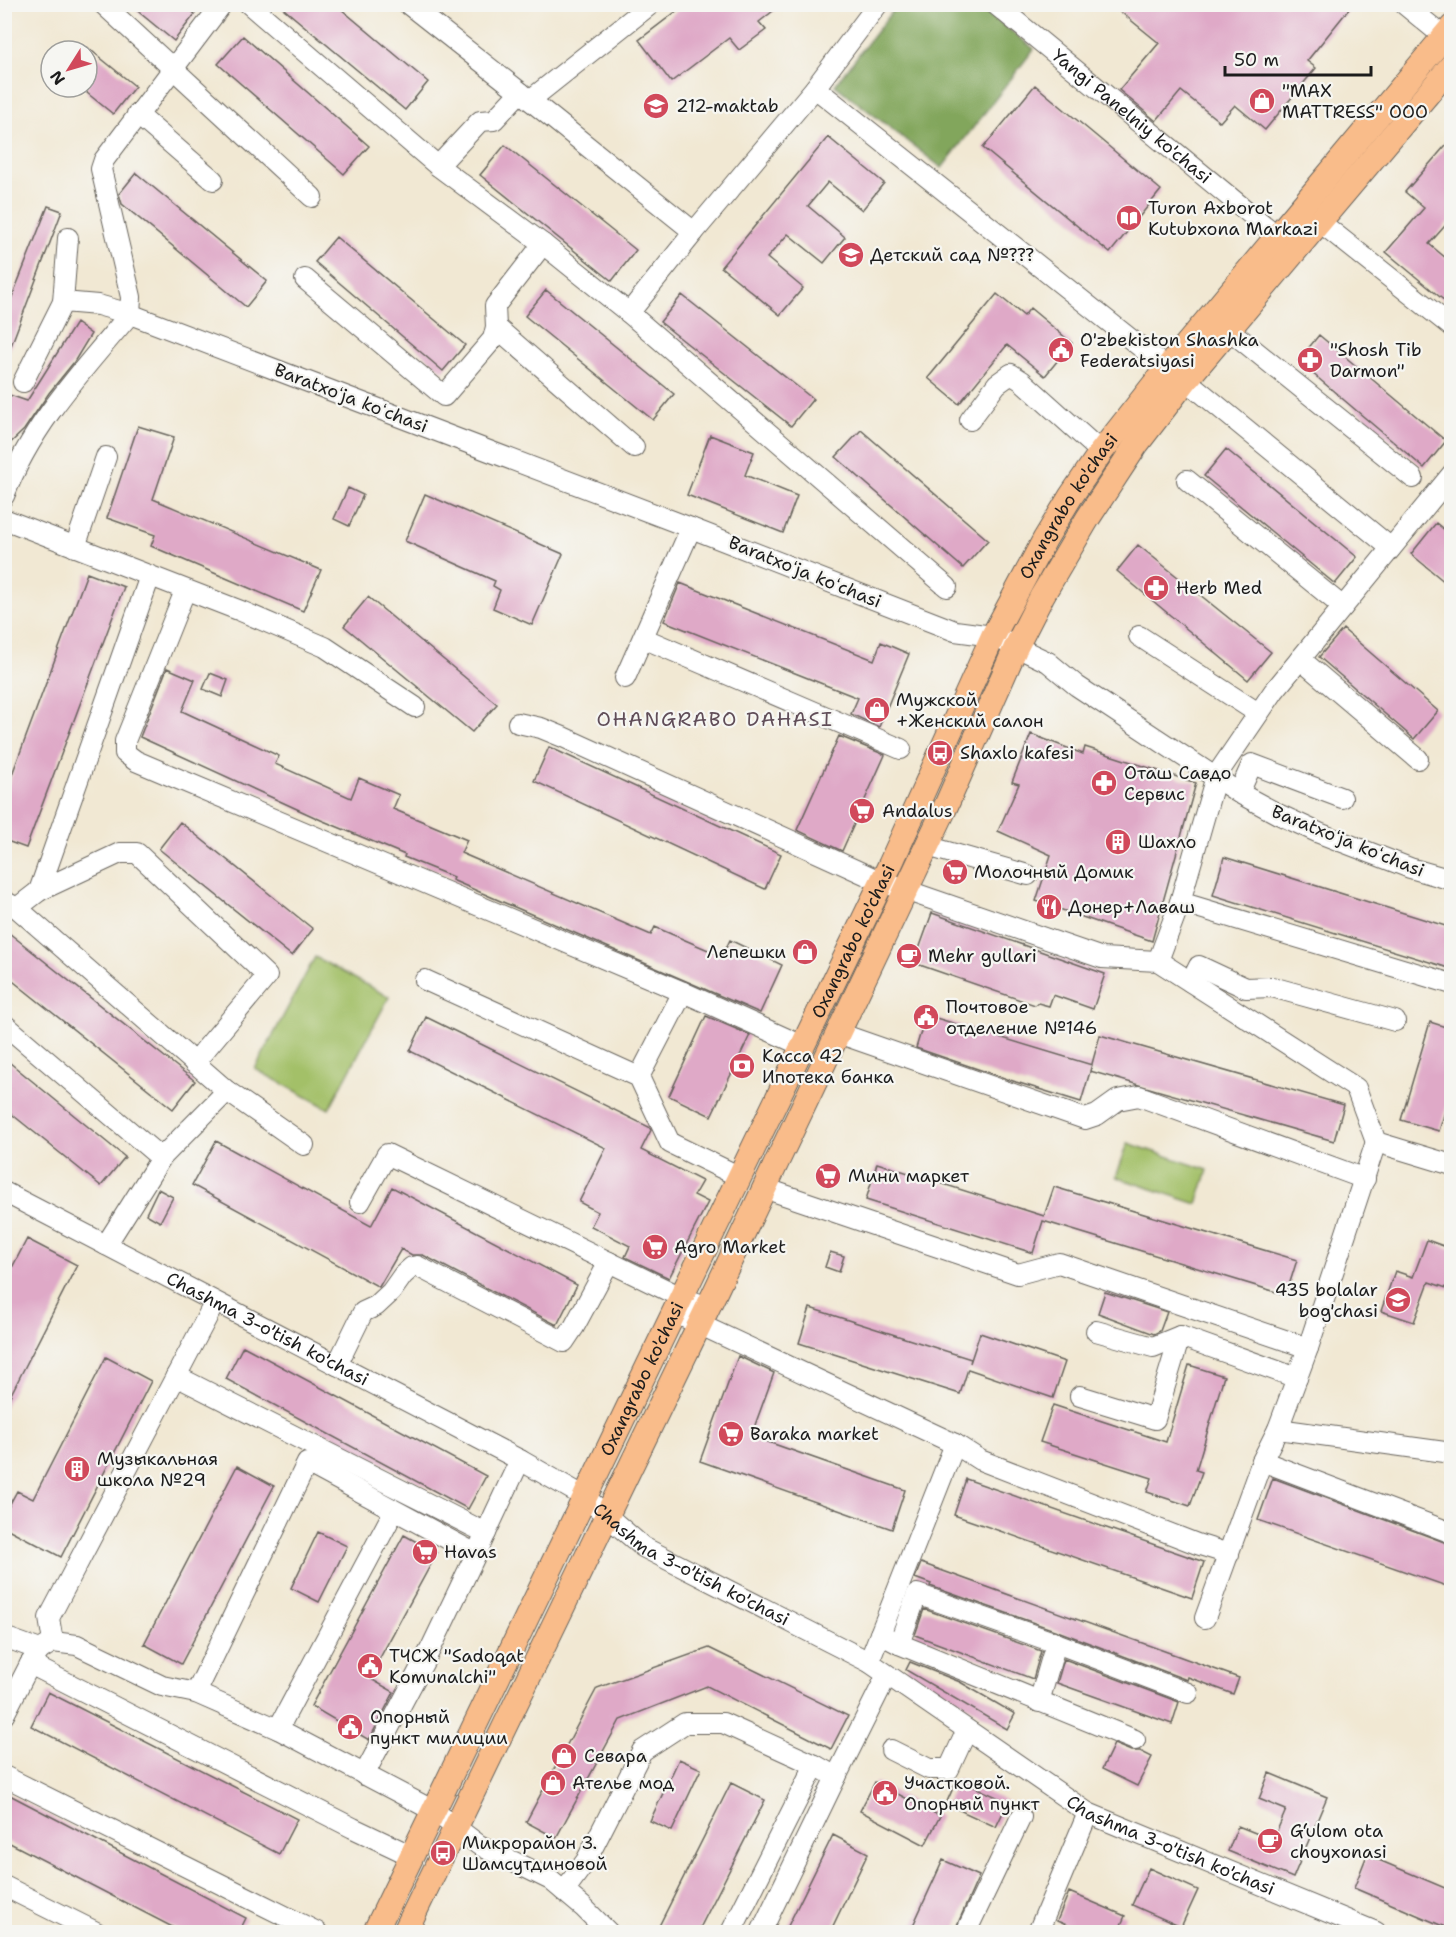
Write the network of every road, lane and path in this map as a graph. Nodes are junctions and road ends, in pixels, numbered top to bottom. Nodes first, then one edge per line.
1 (103, 4) edge
2 (222, 4) edge
3 (249, 4) edge
4 (408, 4) edge
5 (651, 4) edge
6 (878, 4) edge
7 (995, 4) edge
8 (1404, 4) edge
9 (1448, 32) edge
10 (1452, 65) edge
11 (172, 68) junction
12 (815, 88) junction
13 (525, 96) junction
14 (137, 114) junction
15 (438, 166) junction
16 (213, 180) dead end
17 (312, 197) dead end
18 (1320, 222) junction
19 (694, 232) junction
20 (69, 238) dead end
21 (1286, 243) junction
22 (543, 244) junction
23 (305, 279) dead end
24 (63, 302) junction
25 (130, 314) junction
26 (629, 314) junction
27 (496, 327) junction
28 (1452, 327) edge
29 (1228, 329) junction
30 (1176, 374) junction
31 (23, 382) dead end
32 (970, 420) dead end
33 (634, 447) dead end
34 (1101, 452) junction
35 (106, 457) dead end
36 (1452, 474) edge
37 (1413, 478) dead end
38 (1187, 480) dead end
39 (4, 496) edge
40 (4, 519) edge
41 (691, 528) junction
42 (75, 547) junction
43 (1391, 548) junction
44 (150, 576) junction
45 (947, 587) dead end
46 (185, 591) junction
47 (1343, 607) junction
48 (993, 636) junction
49 (1139, 636) dead end
50 (643, 638) junction
51 (1016, 647) junction
52 (1300, 659) junction
53 (625, 678) dead end
54 (415, 707) dead end
55 (1258, 713) junction
56 (518, 723) dead end
57 (901, 749) dead end
58 (1418, 759) dead end
59 (1216, 776) junction
60 (1239, 793) junction
61 (1342, 798) dead end
62 (927, 846) junction
63 (1028, 875) dead end
64 (1452, 880) edge
65 (882, 882) junction
66 (906, 890) junction
67 (39, 891) junction
68 (1180, 902) junction
69 (11, 904) edge
70 (1158, 960) junction
71 (425, 980) dead end
72 (1191, 982) junction
73 (1452, 984) edge
74 (683, 992) junction
75 (1395, 1021) dead end
76 (4, 1024) edge
77 (838, 1033) junction
78 (803, 1046) junction
79 (194, 1063) junction
80 (639, 1077) junction
81 (227, 1091) junction
82 (1376, 1142) junction
83 (304, 1145) dead end
84 (161, 1158) junction
85 (1452, 1165) edge
86 (740, 1177) junction
87 (1365, 1179) junction
88 (764, 1188) junction
89 (4, 1192) edge
90 (360, 1202) dead end
91 (106, 1245) junction
92 (609, 1262) junction
93 (215, 1302) junction
94 (679, 1305) junction
95 (704, 1316) junction
96 (1096, 1331) dead end
97 (1180, 1336) junction
98 (1308, 1348) junction
99 (337, 1365) junction
100 (176, 1376) junction
101 (1297, 1378) junction
102 (1080, 1396) dead end
103 (1278, 1429) junction
104 (955, 1444) junction
105 (1452, 1453) edge
106 (520, 1460) junction
107 (1262, 1461) junction
108 (585, 1497) junction
109 (394, 1511) junction
110 (607, 1515) junction
111 (486, 1533) junction
112 (1452, 1533) edge
113 (476, 1554) junction
114 (1229, 1554) junction
115 (1204, 1618) dead end
116 (880, 1634) junction
117 (4, 1637) edge
118 (1056, 1643) junction
119 (899, 1644) junction
120 (41, 1652) junction
121 (869, 1662) junction
122 (887, 1675) junction
123 (196, 1693) junction
124 (1188, 1693) dead end
125 (1039, 1702) junction
126 (4, 1715) edge
127 (278, 1729) junction
128 (968, 1730) junction
129 (1135, 1740) dead end
130 (891, 1750) dead end
131 (815, 1765) junction
132 (363, 1775) junction
133 (4, 1776) edge
134 (836, 1777) junction
135 (434, 1811) junction
136 (1088, 1813) junction
137 (1021, 1817) dead end
138 (455, 1828) junction
139 (412, 1856) junction
140 (4, 1887) edge
141 (564, 1891) junction
142 (96, 1932) edge
143 (317, 1932) edge
144 (375, 1932) edge
145 (405, 1932) edge
146 (608, 1932) edge
147 (731, 1932) edge
148 (760, 1932) edge
149 (966, 1932) edge
150 (1038, 1932) edge
151 (1376, 1932) edge

1 - 11 street
2 - 11 street
3 - 15 street
4 - 13 street
5 - 13 street
6 - 12 street
7 - 21 street, Yangi Panelniy ko'chasi
8 - 9 street
9 - 21 main road, Oxangrabo ko'chasi
10 - 18 main road, Oxangrabo ko'chasi
11 - 14 street
11 - 17 street
12 - 19 street
12 - 30 street
13 - 15 street
13 - 19 street
14 - 16 street
14 - 25 street
15 - 22 street
18 - 21 main road, Oxangrabo ko'chasi
18 - 28 street
19 - 26 street
20 - 24 street
21 - 29 main road, Oxangrabo ko'chasi
21 - 30 main road, Oxangrabo ko'chasi
22 - 26 street
22 - 27 street
23 - 27 street
24 - 25 street, Baratxoʻja koʻchasi
24 - 31 street
25 - 39 street
25 - 41 street, Baratxoʻja koʻchasi
26 - 45 street
27 - 33 street
29 - 30 main road, Oxangrabo ko'chasi
29 - 37 street
30 - 34 main road, Oxangrabo ko'chasi
30 - 43 street
30 - 51 main road, Oxangrabo ko'chasi
32 - 34 street
34 - 48 main road, Oxangrabo ko'chasi
35 - 42 street
36 - 43 street
38 - 47 street
40 - 42 street
41 - 48 street, Baratxoʻja koʻchasi
41 - 50 street
42 - 44 street
43 - 47 street
44 - 46 street
44 - 67 street
46 - 54 street
46 - 74 street
47 - 52 street
48 - 51 street, Baratxoʻja koʻchasi
48 - 65 main road, Oxangrabo ko'chasi
49 - 55 street
50 - 53 street
50 - 57 street
51 - 59 street, Baratxoʻja koʻchasi
51 - 62 main road, Oxangrabo ko'chasi
52 - 55 street
52 - 58 street
55 - 59 street
56 - 65 street
59 - 60 street, Baratxoʻja koʻchasi
59 - 68 street
60 - 61 street
60 - 64 street, Baratxoʻja koʻchasi
62 - 63 street
62 - 66 main road, Oxangrabo ko'chasi
65 - 66 street
65 - 78 main road, Oxangrabo ko'chasi
66 - 70 street
66 - 77 main road, Oxangrabo ko'chasi
67 - 69 street
67 - 79 street
68 - 70 street
68 - 73 street
69 - 79 street
70 - 72 street
71 - 80 street
72 - 75 street
72 - 82 street
74 - 78 street
74 - 80 street
76 - 84 street
77 - 87 street
77 - 88 main road, Oxangrabo ko'chasi
78 - 86 main road, Oxangrabo ko'chasi
79 - 81 street
80 - 86 street
81 - 83 street
81 - 84 street
82 - 85 street
82 - 87 street
84 - 91 street
86 - 94 main road, Oxangrabo ko'chasi
87 - 98 street
88 - 95 main road, Oxangrabo ko'chasi
88 - 98 street
89 - 91 street, Chashma 3-o'tish ko'chasi
90 - 92 street
91 - 93 street, Chashma 3-o'tish ko'chasi
92 - 94 street
92 - 99 street
93 - 99 street, Chashma 3-o'tish ko'chasi
93 - 100 street
94 - 95 street
94 - 108 main road, Oxangrabo ko'chasi
95 - 104 street
95 - 110 main road, Oxangrabo ko'chasi
96 - 97 street
97 - 101 street
97 - 102 street
98 - 101 street
99 - 106 street, Chashma 3-o'tish ko'chasi
100 - 111 street
100 - 120 street
101 - 103 street
103 - 105 street
103 - 107 street
104 - 114 street
104 - 116 street
106 - 108 street, Chashma 3-o'tish ko'chasi
106 - 111 street
107 - 112 street
107 - 114 street
108 - 110 street, Chashma 3-o'tish ko'chasi
108 - 135 main road, Oxangrabo ko'chasi
109 - 113 street
109 - 123 street
109 - 127 street
110 - 121 street, Chashma 3-o'tish ko'chasi
110 - 138 main road, Oxangrabo ko'chasi
111 - 113 street
113 - 132 street
114 - 115 street
116 - 119 street
116 - 121 street
117 - 120 street
118 - 119 street
118 - 124 street
118 - 125 street
119 - 125 street
120 - 123 street
120 - 126 street
120 - 139 street
121 - 122 street, Chashma 3-o'tish ko'chasi
122 - 128 street, Chashma 3-o'tish ko'chasi
122 - 134 street
123 - 127 street
125 - 129 street
127 - 132 street
128 - 130 street
128 - 136 street, Chashma 3-o'tish ko'chasi
131 - 134 street
131 - 141 street
131 - 147 street
132 - 135 street
133 - 143 street
134 - 148 street
135 - 138 street
135 - 139 main road, Oxangrabo ko'chasi
136 - 150 street
136 - 151 street, Chashma 3-o'tish ko'chasi
137 - 149 street
138 - 141 street
138 - 145 main road, Oxangrabo ko'chasi
139 - 144 main road, Oxangrabo ko'chasi
140 - 142 street
141 - 146 street

